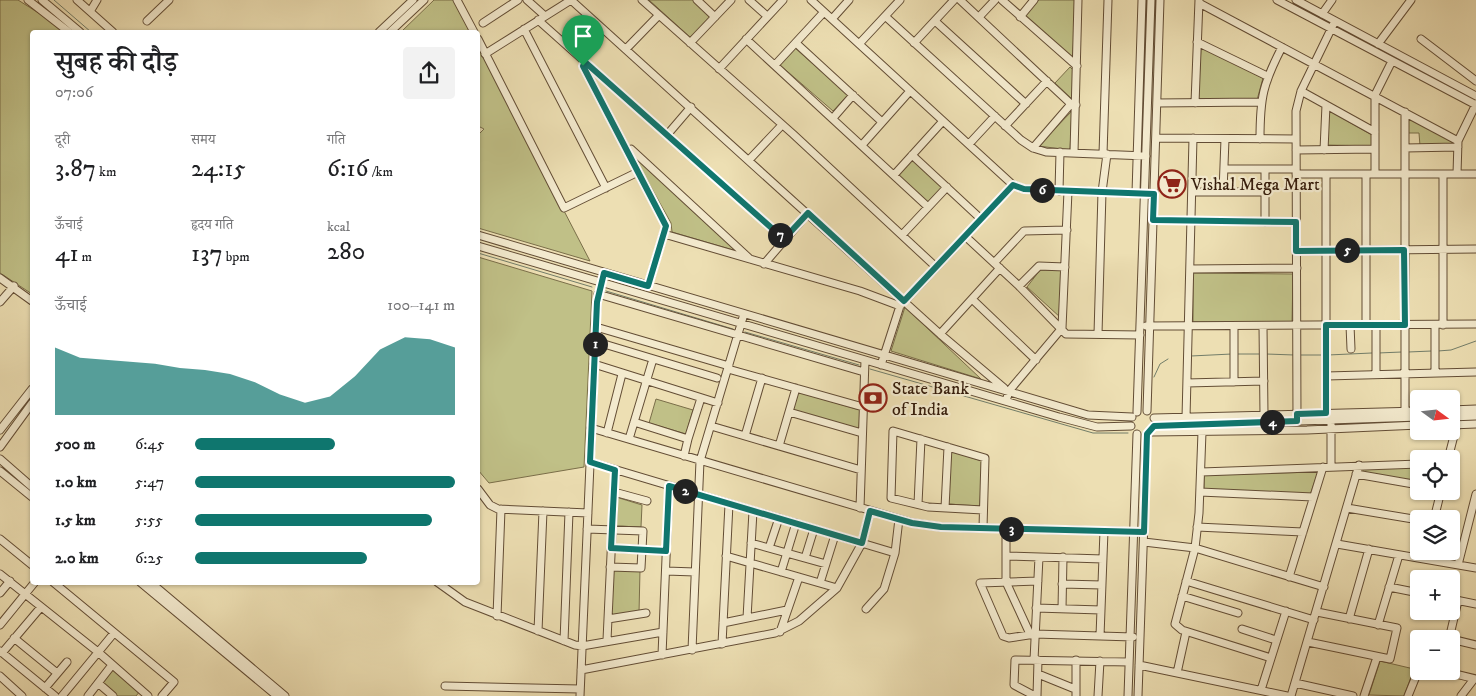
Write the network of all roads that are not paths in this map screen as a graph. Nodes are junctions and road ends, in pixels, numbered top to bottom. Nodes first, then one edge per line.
1 (28, 0) edge
2 (42, 0) edge
3 (97, 0) edge
4 (169, 0) edge
5 (412, 0) edge
6 (424, 0) edge
7 (457, 0) edge
8 (518, 0) edge
9 (527, 0) edge
10 (571, 0) edge
11 (642, 0) edge
12 (698, 0) edge
13 (731, 0) edge
14 (749, 0) edge
15 (782, 0) edge
16 (811, 0) edge
17 (850, 0) edge
18 (900, 0) edge
19 (954, 0) edge
20 (960, 0) edge
21 (995, 0) edge
22 (1002, 0) edge
23 (1034, 0) edge
24 (1078, 0) edge
25 (1108, 0) edge
26 (1142, 0) edge
27 (1152, 0) edge
28 (1160, 0) edge
29 (1277, 0) edge
30 (1296, 0) edge
31 (1332, 0) edge
32 (1411, 0) edge
33 (80, 1) edge
34 (1199, 1) edge
35 (91, 10) junction
36 (824, 12) junction
37 (1322, 14) junction
38 (659, 15) junction
39 (768, 16) junction
40 (884, 16) junction
41 (715, 17) junction
42 (979, 17) junction
43 (1020, 17) junction
44 (542, 18) junction
45 (832, 19) junction
46 (146, 21) dead end
47 (935, 21) junction
48 (1335, 21) junction
49 (483, 24) dead end
50 (524, 29) junction
51 (1331, 29) junction
52 (66, 30) edge
53 (78, 30) edge
54 (111, 30) edge
55 (380, 30) edge
56 (392, 30) edge
57 (473, 30) edge
58 (746, 39) junction
59 (1421, 39) dead end
60 (1198, 42) junction
61 (480, 43) edge
62 (690, 43) junction
63 (796, 43) junction
64 (914, 43) junction
65 (859, 44) junction
66 (1378, 44) junction
67 (1282, 47) junction
68 (626, 49) junction
69 (485, 54) junction
70 (1392, 61) junction
71 (585, 62) junction
72 (1314, 64) junction
73 (775, 65) junction
74 (1077, 66) junction
75 (720, 69) junction
76 (1267, 76) junction
77 (1047, 81) junction
78 (1476, 81) edge
79 (910, 91) junction
80 (1301, 91) junction
81 (1375, 95) junction
82 (853, 96) junction
83 (1476, 96) edge
84 (1260, 102) junction
85 (1026, 104) junction
86 (1073, 104) junction
87 (1157, 104) junction
88 (1195, 104) junction
89 (1326, 105) junction
90 (1476, 105) edge
91 (691, 107) junction
92 (1405, 112) junction
93 (994, 116) junction
94 (833, 118) junction
95 (943, 121) junction
96 (882, 122) junction
97 (782, 125) junction
98 (1005, 126) junction
99 (1375, 132) junction
100 (667, 135) junction
101 (1156, 138) junction
102 (1193, 138) junction
103 (1226, 139) junction
104 (1260, 139) junction
105 (1296, 139) junction
106 (862, 144) junction
107 (968, 144) junction
108 (1458, 144) junction
109 (1034, 148) junction
110 (1405, 148) junction
111 (1375, 149) junction
112 (1296, 150) junction
113 (1324, 150) junction
114 (627, 151) junction
115 (1060, 152) junction
116 (1074, 153) junction
117 (1105, 154) junction
118 (912, 155) junction
119 (1138, 155) junction
120 (1146, 156) junction
121 (749, 160) junction
122 (1224, 169) junction
123 (1265, 169) junction
124 (638, 172) junction
125 (1296, 172) junction
126 (1326, 174) junction
127 (1366, 174) junction
128 (1375, 174) junction
129 (1405, 174) junction
130 (1443, 174) junction
131 (1457, 174) junction
132 (1476, 174) edge
133 (894, 175) junction
134 (1013, 185) junction
135 (947, 187) junction
136 (606, 188) junction
137 (1059, 191) junction
138 (1068, 191) junction
139 (1102, 192) junction
140 (1192, 192) junction
141 (1223, 192) junction
142 (1265, 192) junction
143 (1136, 193) junction
144 (1145, 194) junction
145 (1154, 194) junction
146 (928, 207) junction
147 (808, 213) junction
148 (981, 219) junction
149 (1153, 220) junction
150 (1191, 221) junction
151 (1265, 222) junction
152 (1296, 222) junction
153 (1067, 230) junction
154 (664, 234) junction
155 (902, 235) junction
156 (480, 236) edge
157 (965, 236) junction
158 (784, 239) junction
159 (480, 247) edge
160 (1476, 249) edge
161 (1326, 250) junction
162 (1366, 250) junction
163 (1404, 250) junction
164 (1443, 250) junction
165 (1296, 251) junction
166 (750, 259) junction
167 (764, 264) junction
168 (997, 266) junction
169 (936, 267) junction
170 (1065, 267) junction
171 (1296, 268) junction
172 (1190, 269) junction
173 (604, 273) junction
174 (0, 278) edge
175 (600, 282) junction
176 (14, 286) junction
177 (648, 286) junction
178 (1019, 286) junction
179 (598, 294) junction
180 (30, 299) edge
181 (972, 299) junction
182 (0, 302) edge
183 (902, 303) junction
184 (744, 314) junction
185 (741, 324) junction
186 (1476, 324) edge
187 (1326, 325) junction
188 (1350, 325) junction
189 (1366, 325) junction
190 (1376, 325) junction
191 (1405, 325) junction
192 (1435, 325) junction
193 (1444, 325) junction
194 (1140, 326) junction
195 (1150, 326) junction
196 (1188, 326) junction
197 (1234, 326) junction
198 (1264, 326) junction
199 (1297, 326) junction
200 (596, 328) junction
201 (1062, 328) junction
202 (940, 334) junction
203 (1098, 334) junction
204 (738, 335) junction
205 (1140, 335) junction
206 (604, 344) dead end
207 (1351, 349) dead end
208 (884, 354) junction
209 (653, 358) junction
210 (865, 360) junction
211 (1036, 360) junction
212 (594, 364) junction
213 (881, 365) junction
214 (728, 367) junction
215 (864, 372) junction
216 (1476, 372) edge
217 (1435, 373) junction
218 (622, 374) junction
219 (1376, 374) junction
220 (1405, 374) junction
221 (1326, 376) junction
222 (716, 378) dead end
223 (762, 378) junction
224 (1264, 381) junction
225 (646, 382) junction
226 (1234, 382) junction
227 (1187, 383) junction
228 (796, 388) junction
229 (30, 391) edge
230 (1008, 391) junction
231 (701, 398) junction
232 (1006, 401) junction
233 (718, 402) junction
234 (30, 406) edge
235 (863, 407) junction
236 (1476, 409) edge
237 (1460, 410) edge
238 (1147, 411) junction
239 (1405, 411) junction
240 (1410, 411) edge
241 (788, 412) junction
242 (1326, 413) junction
243 (1135, 414) junction
244 (1264, 415) junction
245 (1476, 416) edge
246 (1410, 417) edge
247 (1460, 417) edge
248 (1186, 418) junction
249 (1297, 418) junction
250 (1331, 420) junction
251 (634, 422) junction
252 (1460, 424) edge
253 (1476, 424) edge
254 (1410, 425) edge
255 (710, 426) junction
256 (1131, 426) junction
257 (591, 428) junction
258 (1152, 428) junction
259 (1331, 429) junction
260 (0, 430) edge
261 (1202, 432) junction
262 (607, 433) junction
263 (862, 433) junction
264 (1137, 434) junction
265 (745, 436) junction
266 (688, 438) junction
267 (921, 439) junction
268 (629, 440) junction
269 (779, 446) junction
270 (0, 447) edge
271 (948, 447) junction
272 (684, 456) junction
273 (0, 459) edge
274 (700, 461) junction
275 (590, 462) junction
276 (1410, 464) edge
277 (1359, 465) junction
278 (1327, 466) junction
279 (615, 470) junction
280 (861, 470) junction
281 (0, 471) edge
282 (1201, 472) junction
283 (1356, 474) junction
284 (1410, 484) edge
285 (30, 485) edge
286 (669, 486) junction
287 (480, 492) edge
288 (614, 492) junction
289 (1200, 492) junction
290 (1476, 494) edge
291 (30, 495) edge
292 (699, 495) junction
293 (1313, 497) junction
294 (646, 501) dead end
295 (729, 504) junction
296 (918, 504) junction
297 (860, 508) junction
298 (945, 508) junction
299 (1347, 508) junction
300 (501, 509) junction
301 (984, 510) junction
302 (543, 511) junction
303 (753, 511) junction
304 (870, 511) junction
305 (569, 512) junction
306 (588, 512) junction
307 (779, 518) junction
308 (1410, 518) edge
309 (899, 519) junction
310 (796, 524) junction
311 (1197, 526) junction
312 (983, 528) junction
313 (587, 529) junction
314 (814, 529) junction
315 (1006, 529) junction
316 (612, 530) junction
317 (1104, 531) junction
318 (1134, 532) junction
319 (1144, 532) junction
320 (1303, 532) junction
321 (835, 535) junction
322 (0, 540) edge
323 (1144, 542) junction
324 (751, 543) junction
325 (862, 543) junction
326 (1336, 544) junction
327 (611, 548) junction
328 (770, 548) junction
329 (1195, 548) junction
330 (1369, 549) junction
331 (642, 550) junction
332 (666, 551) junction
333 (787, 553) junction
334 (895, 553) junction
335 (1399, 555) junction
336 (726, 556) junction
337 (1006, 556) junction
338 (1039, 557) junction
339 (1410, 557) edge
340 (805, 558) junction
341 (1063, 558) junction
342 (1102, 558) junction
343 (1430, 560) edge
344 (30, 563) edge
345 (750, 563) junction
346 (826, 564) junction
347 (1458, 565) junction
348 (610, 567) junction
349 (1476, 568) edge
350 (666, 571) junction
351 (695, 572) junction
352 (781, 572) junction
353 (0, 574) edge
354 (1289, 576) junction
355 (799, 577) junction
356 (10, 581) junction
357 (1038, 581) junction
358 (1186, 581) junction
359 (1006, 582) junction
360 (820, 583) junction
361 (1062, 584) junction
362 (32, 585) edge
363 (57, 585) edge
364 (144, 585) edge
365 (153, 585) edge
366 (441, 585) edge
367 (1102, 585) junction
368 (1324, 587) junction
369 (1390, 587) junction
370 (837, 588) junction
371 (1410, 590) edge
372 (0, 593) edge
373 (25, 594) junction
374 (1182, 596) junction
375 (1460, 601) edge
376 (1476, 604) edge
377 (41, 607) junction
378 (1036, 608) junction
379 (866, 609) dead end
380 (1062, 609) junction
381 (787, 610) junction
382 (1101, 610) junction
383 (1286, 611) junction
384 (1317, 612) junction
385 (646, 613) dead end
386 (1238, 614) dead end
387 (497, 616) junction
388 (748, 618) junction
389 (1348, 618) junction
390 (608, 619) junction
391 (1314, 620) junction
392 (723, 623) junction
393 (0, 624) edge
394 (1378, 624) junction
395 (1242, 629) dead end
396 (538, 631) junction
397 (663, 632) junction
398 (780, 632) junction
399 (1186, 632) junction
400 (114, 633) junction
401 (1033, 634) junction
402 (1100, 636) junction
403 (1130, 637) junction
404 (1140, 637) junction
405 (14, 638) junction
406 (607, 640) junction
407 (1276, 640) junction
408 (564, 641) junction
409 (1460, 641) edge
410 (1308, 642) junction
411 (722, 644) junction
412 (1476, 645) edge
413 (582, 646) junction
414 (692, 650) junction
415 (1, 652) edge
416 (98, 652) junction
417 (662, 655) junction
418 (1377, 657) junction
419 (235, 658) junction
420 (1271, 658) junction
421 (1036, 660) junction
422 (1076, 660) junction
423 (1100, 661) junction
424 (67, 662) dead end
425 (1130, 662) junction
426 (112, 665) junction
427 (1139, 665) junction
428 (581, 670) junction
429 (58, 673) junction
430 (1177, 673) junction
431 (1038, 674) junction
432 (1460, 675) edge
433 (0, 676) edge
434 (1475, 679) edge
435 (1415, 680) edge
436 (98, 683) junction
437 (1295, 683) junction
438 (445, 686) dead end
439 (45, 688) junction
440 (1261, 690) junction
441 (580, 692) edge
442 (1076, 693) edge
443 (143, 694) edge
444 (22, 696) edge
445 (55, 696) edge
446 (62, 696) edge
447 (88, 696) edge
448 (113, 696) edge
449 (162, 696) edge
450 (277, 696) edge
451 (285, 696) edge
452 (1036, 696) edge
453 (1098, 696) edge
454 (1128, 696) edge
455 (1138, 696) edge
456 (1287, 696) edge
457 (1291, 696) edge
458 (1353, 696) edge
459 (1364, 696) edge
460 (1408, 696) edge
461 (1461, 696) edge

1 - 52 street
2 - 53 street
3 - 35 street
4 - 46 street
5 - 55 street
6 - 56 street
7 - 57 street
8 - 49 street
9 - 44 street
10 - 44 street
10 - 68 street
11 - 38 street
12 - 41 street
13 - 41 street
14 - 39 street
15 - 39 street
16 - 36 street
17 - 45 street
18 - 40 street
19 - 47 street
20 - 42 street
21 - 42 street
22 - 43 street
23 - 43 street
24 - 74 street
25 - 117 street
26 - 119 street
27 - 120 street
28 - 87 street
29 - 51 street
30 - 37 street
31 - 37 street
32 - 66 street
33 - 35 street
34 - 60 street
34 - 67 street
35 - 54 street
36 - 45 street
36 - 63 street
37 - 48 street
38 - 62 street
38 - 68 street
39 - 58 street
40 - 64 street
40 - 65 street
41 - 62 street
42 - 77 street
43 - 74 street
44 - 50 street
44 - 71 street
45 - 65 street
47 - 64 street
47 - 85 street
48 - 51 street
48 - 66 street
50 - 69 street
50 - 136 street
51 - 70 street
51 - 72 street
58 - 73 street
58 - 75 street
59 - 78 street
60 - 76 street
60 - 88 street
61 - 69 street
62 - 75 street
63 - 73 street
63 - 82 street
64 - 93 street
65 - 79 street
66 - 83 street
67 - 72 street
67 - 76 street
68 - 91 street
69 - 136 street
70 - 81 street
70 - 90 street
71 - 100 street
71 - 114 street
72 - 80 street
72 - 81 street
73 - 94 street
74 - 86 street
75 - 97 street
76 - 84 street
77 - 85 street
77 - 86 street
79 - 95 street
79 - 96 street
80 - 89 street
80 - 105 street
81 - 92 street
81 - 99 street
82 - 94 street
82 - 96 street
84 - 88 street
84 - 104 street
85 - 98 street
86 - 109 street
86 - 116 street
87 - 88 street
87 - 101 street
89 - 99 street
89 - 113 street
90 - 108 street
91 - 100 street
91 - 121 street
92 - 108 street
92 - 110 street
93 - 98 street
93 - 107 street
94 - 106 street
95 - 107 street
95 - 118 street
96 - 106 street
97 - 121 street
97 - 155 street
98 - 109 street
99 - 111 street
100 - 158 street
101 - 102 street
101 - 145 street
102 - 103 street
102 - 140 street
103 - 104 street
103 - 122 street
104 - 105 street
105 - 112 street
106 - 133 street
107 - 134 street
108 - 110 street
108 - 131 street
109 - 115 street
110 - 129 street
111 - 113 street
111 - 128 street
112 - 113 street
112 - 125 street
114 - 124 street
114 - 166 street
115 - 116 street
115 - 137 street
116 - 117 street
117 - 119 street
117 - 139 street
118 - 133 street
118 - 135 street
119 - 120 street
119 - 143 street
120 - 144 street
121 - 147 street
122 - 123 street
122 - 141 street
123 - 125 street
123 - 142 street
124 - 136 street
124 - 154 street
125 - 126 street
125 - 152 street
126 - 127 street
126 - 161 street
127 - 128 street
127 - 162 street
128 - 129 street
129 - 130 street
129 - 163 street
130 - 131 street
130 - 164 street
131 - 132 street
133 - 146 street
134 - 137 street
134 - 148 street
135 - 146 street
135 - 148 street
137 - 138 street
138 - 139 street
138 - 153 street
139 - 143 street
139 - 203 street
140 - 141 street
140 - 150 street
141 - 142 street
142 - 151 street
143 - 144 street
144 - 145 street
144 - 194 street
145 - 149 street
146 - 155 street
147 - 158 street
147 - 183 street
148 - 157 street
149 - 150 street
149 - 195 street
150 - 151 street
150 - 172 street
151 - 152 street
152 - 165 street
153 - 168 street
153 - 170 street
154 - 166 street
154 - 177 street
155 - 169 street
156 - 173 street
157 - 168 street
157 - 169 street
158 - 167 street
159 - 175 street
160 - 164 street
161 - 162 street
161 - 165 street
161 - 187 street
162 - 163 street
162 - 189 street
163 - 164 street
163 - 191 street
164 - 193 street
165 - 171 street
166 - 167 street
167 - 183 street
168 - 178 street
168 - 181 street
169 - 183 street
170 - 178 street
170 - 201 street
171 - 172 street
171 - 199 street
172 - 196 street
173 - 175 street
173 - 177 street
174 - 176 street
175 - 179 street
175 - 185 street
176 - 180 street
176 - 182 street
177 - 184 street
178 - 201 street
179 - 200 street
179 - 204 street
181 - 202 street
181 - 211 street
183 - 202 street
183 - 208 street
184 - 185 street
184 - 208 street
185 - 204 street
185 - 210 street
186 - 193 street
187 - 188 street
187 - 199 street
187 - 221 street
188 - 189 street
188 - 207 street
189 - 190 street
190 - 191 street
190 - 219 street
191 - 192 street
191 - 220 street
192 - 193 street
192 - 217 street
194 - 195 street
194 - 205 street
195 - 196 street
195 - 238 street
196 - 197 street
196 - 227 street
197 - 198 street
197 - 226 street
198 - 199 street
198 - 224 street
199 - 249 street
200 - 212 street
200 - 214 street
201 - 203 street
201 - 211 street
202 - 230 street
203 - 205 street
204 - 214 street
204 - 215 street
205 - 243 street
206 - 209 street
208 - 213 street
208 - 230 street
209 - 222 street
209 - 225 street
210 - 213 street
210 - 215 street
211 - 230 street
212 - 218 street
212 - 257 street
213 - 232 street
214 - 223 street
214 - 233 street
215 - 235 street
216 - 217 street
217 - 220 street
218 - 225 street
218 - 262 street
219 - 220 street
219 - 221 street
220 - 239 street
221 - 242 street
223 - 228 street
223 - 265 street
224 - 226 street
224 - 244 street
225 - 231 street
225 - 251 street
226 - 227 street
227 - 248 street
228 - 235 street
228 - 241 street
229 - 260 street
230 - 232 street
230 - 243 street
231 - 233 street
231 - 266 street
232 - 256 street
233 - 255 street
234 - 270 street
235 - 263 street
236 - 237 street
238 - 243 street
238 - 258 street
239 - 240 street
239 - 242 street
241 - 263 street
241 - 269 street
242 - 249 street
242 - 250 street
243 - 256 street
244 - 248 street
244 - 249 street
245 - 247 street
246 - 250 street
248 - 258 street
249 - 250 street
249 - 258 street
250 - 259 street
251 - 266 street
251 - 268 street
252 - 253 street
254 - 259 street
255 - 265 street
255 - 274 street
256 - 264 street
257 - 262 street
257 - 275 street
258 - 261 street
258 - 264 street
258 - 319 street
259 - 261 street
259 - 278 street
261 - 282 street
262 - 268 street
263 - 280 street
264 - 318 street
265 - 269 street
266 - 272 street
267 - 271 street
267 - 296 street
267 - 296 street
268 - 272 street
269 - 280 street
271 - 298 street
271 - 301 street
272 - 274 street
273 - 285 street
274 - 292 street
274 - 297 street
275 - 279 street
275 - 306 street
276 - 277 street
277 - 278 street
277 - 283 street
278 - 282 street
278 - 293 street
279 - 286 street
279 - 288 street
280 - 297 street
281 - 291 street
282 - 289 street
283 - 284 street
283 - 299 street
286 - 292 street
286 - 332 street
287 - 300 street
288 - 294 street
288 - 316 street
289 - 293 street
289 - 311 street
290 - 347 street
292 - 295 street
292 - 351 street
293 - 320 street
295 - 303 street
295 - 336 street
296 - 298 street
297 - 304 street
298 - 301 street
299 - 308 street
299 - 326 street
300 - 302 street
300 - 387 street
301 - 312 street
302 - 305 street
302 - 396 street
303 - 307 street
303 - 324 street
304 - 309 street
304 - 325 street
305 - 306 street
305 - 408 street
306 - 313 street
307 - 310 street
307 - 328 street
309 - 312 street
309 - 334 street
310 - 314 street
310 - 333 street
311 - 320 street
311 - 329 street
312 - 315 street
313 - 316 street
313 - 413 street
314 - 321 street
314 - 340 street
315 - 317 street
315 - 337 street
316 - 327 street
316 - 331 street
317 - 318 street
317 - 342 street
318 - 319 street
318 - 403 street
319 - 323 street
320 - 354 street
321 - 325 street
321 - 346 street
322 - 344 street
323 - 329 street
323 - 404 street
324 - 328 street
324 - 345 street
325 - 334 street
325 - 370 street
326 - 330 street
326 - 368 street
327 - 331 street
327 - 348 street
328 - 333 street
329 - 354 street
329 - 358 street
330 - 335 street
330 - 389 street
331 - 332 street
331 - 348 street
332 - 350 street
333 - 340 street
333 - 352 street
334 - 379 street
335 - 339 street
335 - 369 street
336 - 345 street
336 - 392 street
337 - 338 street
337 - 359 street
338 - 341 street
338 - 357 street
340 - 346 street
341 - 342 street
341 - 361 street
342 - 367 street
343 - 347 street
345 - 352 street
345 - 388 street
346 - 360 street
347 - 349 street
348 - 390 street
350 - 351 street
350 - 397 street
351 - 414 street
352 - 355 street
353 - 356 street
354 - 368 street
355 - 360 street
355 - 381 street
356 - 372 street
356 - 373 street
357 - 359 street
357 - 378 street
358 - 374 street
358 - 383 street
359 - 401 street
359 - 401 street
360 - 370 street
361 - 367 street
361 - 380 street
362 - 373 street
363 - 400 street
364 - 419 street
365 - 419 street
366 - 387 street
367 - 382 street
368 - 384 street
369 - 371 street
369 - 394 street
370 - 398 street
373 - 377 street
373 - 393 street
374 - 386 street
374 - 399 street
375 - 376 street
377 - 405 street
377 - 416 street
378 - 380 street
378 - 401 street
380 - 382 street
381 - 388 street
381 - 398 street
382 - 402 street
383 - 391 street
383 - 407 street
384 - 389 street
384 - 391 street
385 - 390 street
387 - 396 street
388 - 392 street
389 - 394 street
390 - 406 street
391 - 410 street
392 - 411 street
394 - 418 street
395 - 407 street
396 - 408 street
397 - 406 street
397 - 417 street
398 - 411 street
399 - 420 street
399 - 430 street
400 - 416 street
400 - 449 street
401 - 402 street
401 - 421 street
402 - 403 street
403 - 404 street
403 - 425 street
404 - 427 street
405 - 415 street
405 - 429 street
406 - 413 street
407 - 420 street
408 - 413 street
409 - 412 street
410 - 418 street
410 - 437 street
411 - 414 street
413 - 428 street
414 - 417 street
415 - 439 street
416 - 426 street
416 - 446 street
417 - 428 street
418 - 459 street
419 - 450 street
419 - 451 street
420 - 440 street
421 - 422 street
421 - 431 street
421 - 452 street
422 - 423 street
422 - 442 street
423 - 425 street
423 - 453 street
424 - 429 street
425 - 454 street
426 - 436 street
426 - 443 street
427 - 430 street
427 - 455 street
428 - 441 street
429 - 439 street
430 - 440 street
431 - 442 street
431 - 452 street
432 - 434 street
433 - 444 street
434 - 461 street
435 - 460 street
436 - 447 street
436 - 448 street
437 - 457 street
437 - 458 street
438 - 441 street
439 - 445 street
440 - 456 street

